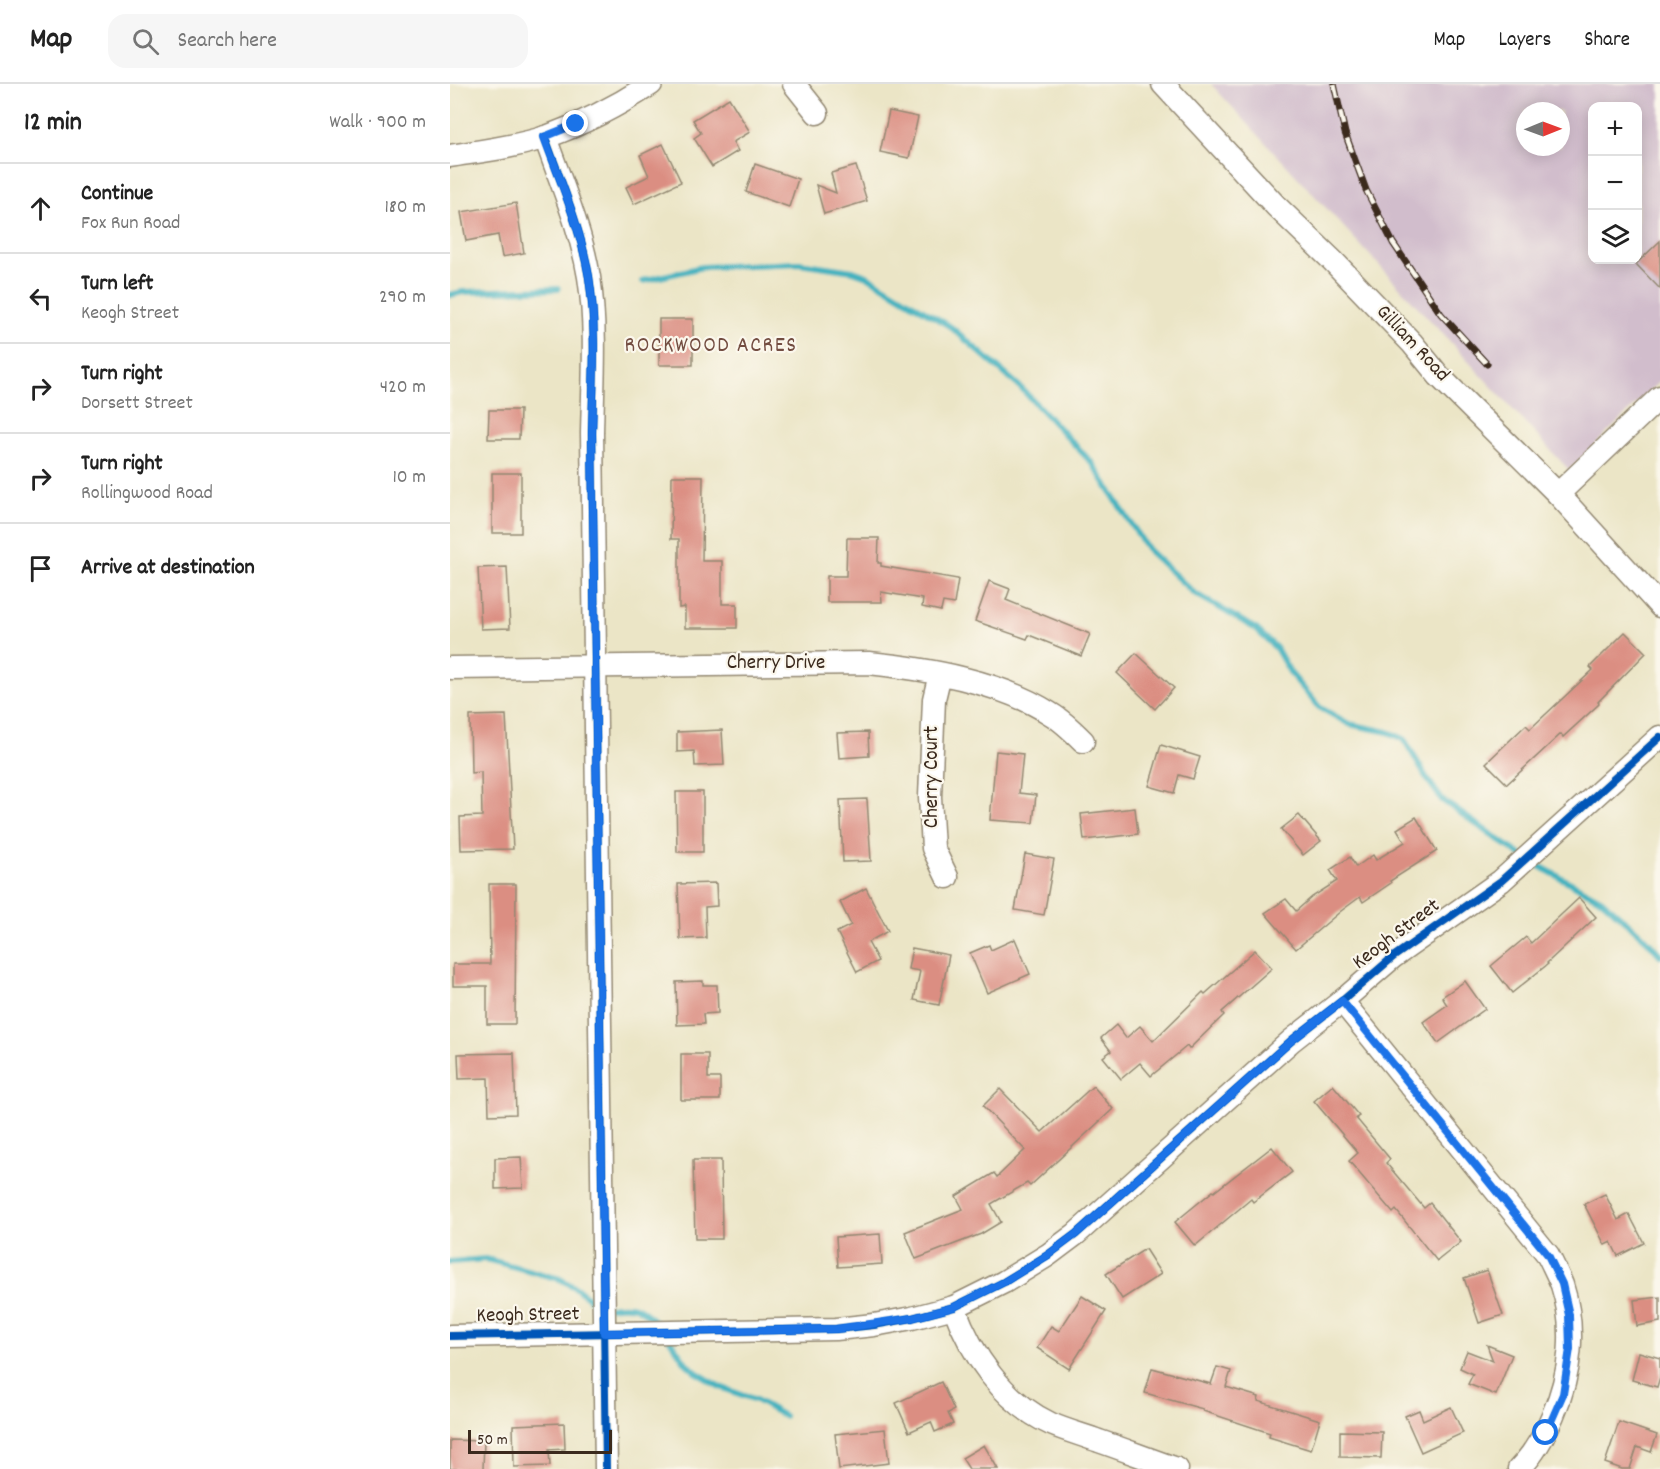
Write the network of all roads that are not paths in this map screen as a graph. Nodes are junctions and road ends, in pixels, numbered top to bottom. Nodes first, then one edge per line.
1 (651, 84) edge
2 (794, 84) edge
3 (1163, 84) edge
4 (817, 112) dead end
5 (544, 137) junction
6 (450, 156) edge
7 (1660, 397) edge
8 (1558, 494) junction
9 (1660, 606) edge
10 (595, 665) junction
11 (450, 668) edge
12 (940, 674) junction
13 (1660, 737) edge
14 (1083, 741) dead end
15 (947, 877) dead end
16 (1342, 1001) junction
17 (954, 1307) junction
18 (604, 1333) junction
19 (450, 1336) edge
20 (606, 1469) edge
21 (1177, 1469) edge
22 (1519, 1469) edge

1 - 5 street
2 - 4 street
3 - 8 street, Gilliam Road
5 - 6 street
5 - 10 street
7 - 8 street
8 - 9 street, Gilliam Road
10 - 11 street, Cherry Drive
10 - 12 street, Cherry Drive
10 - 18 street
12 - 14 street, Cherry Drive
12 - 15 street, Cherry Court
13 - 16 street, Keogh Street
16 - 17 street, Keogh Street
16 - 22 street
17 - 18 street, Keogh Street
17 - 21 street
18 - 19 street, Keogh Street
18 - 20 street

